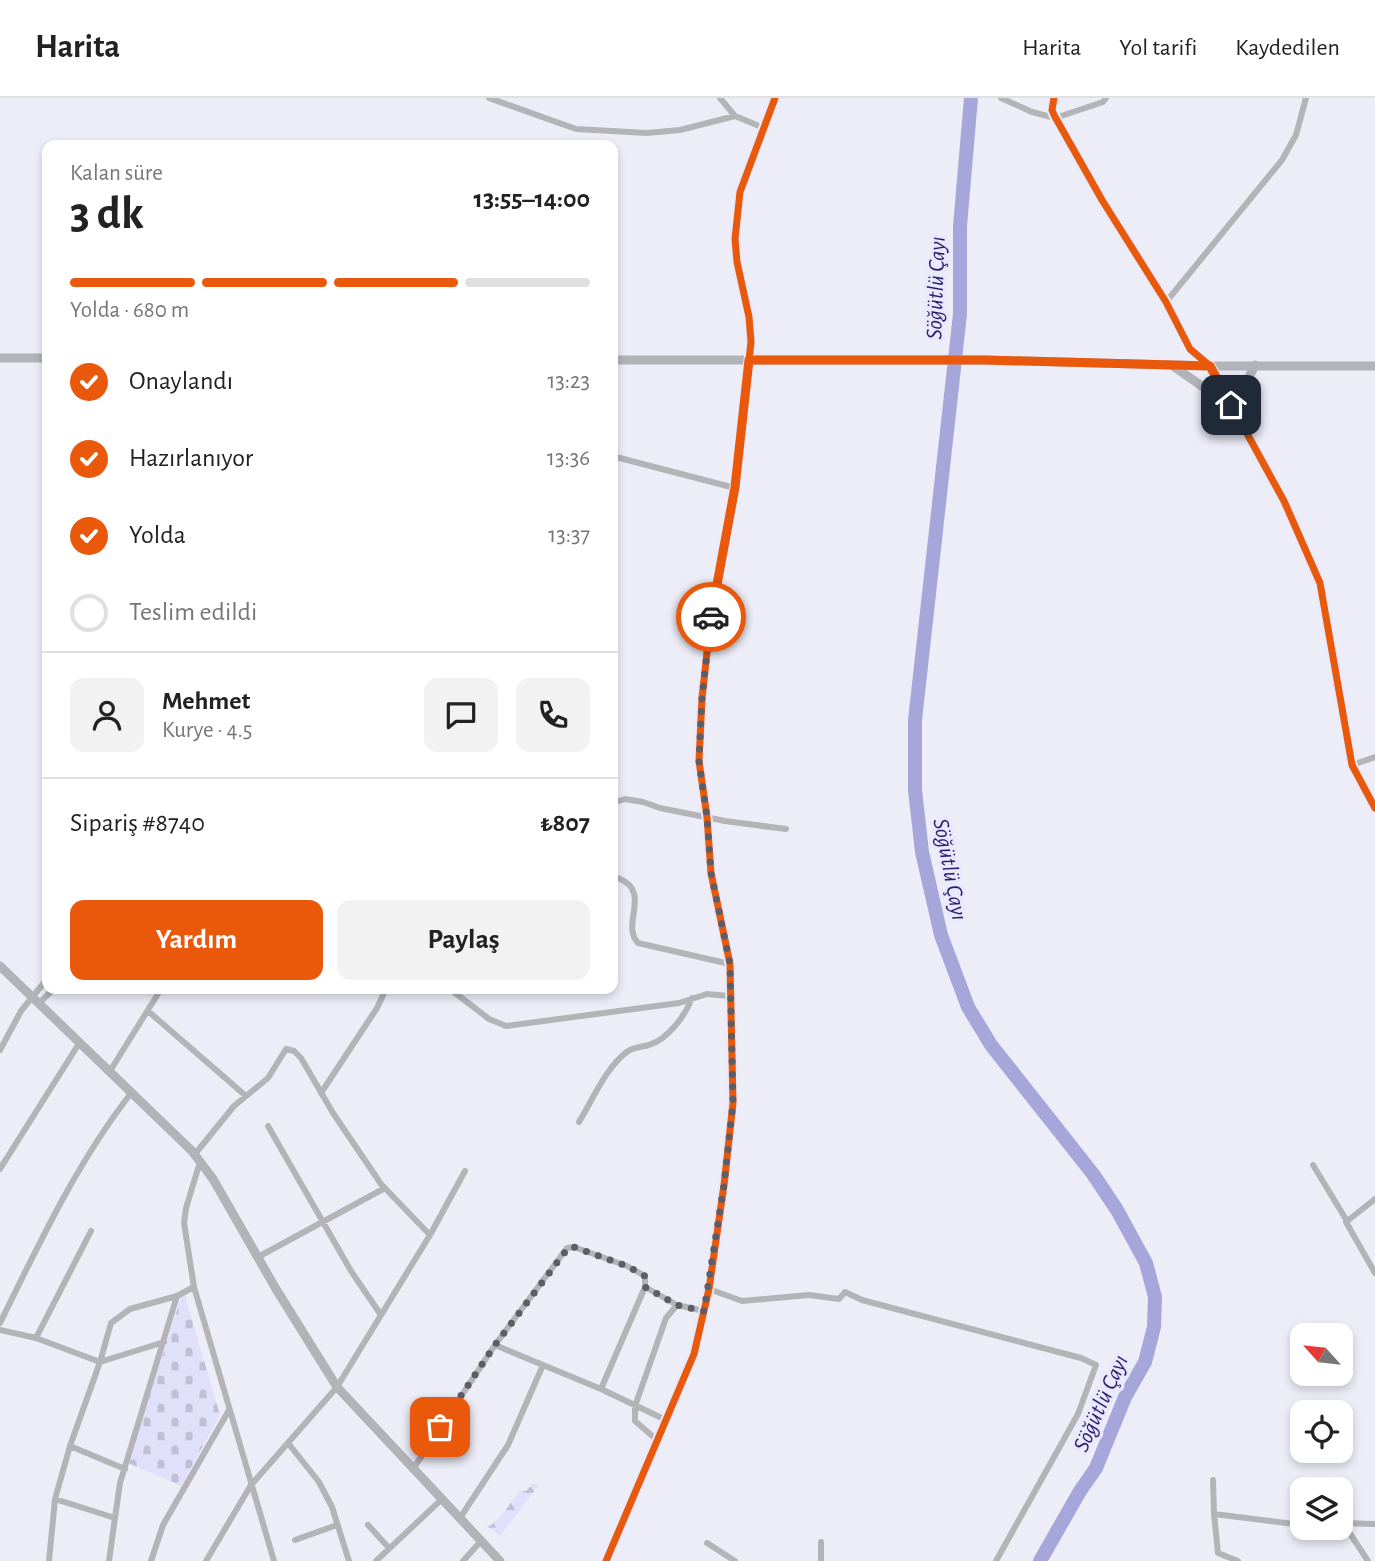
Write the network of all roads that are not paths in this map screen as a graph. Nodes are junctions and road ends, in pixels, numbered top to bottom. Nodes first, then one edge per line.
1 (489, 98) edge
2 (720, 98) edge
3 (775, 98) edge
4 (1001, 98) edge
5 (1054, 98) edge
6 (1106, 98) edge
7 (1306, 98) edge
8 (735, 116) junction
9 (1055, 118) junction
10 (764, 128) junction
11 (1166, 302) junction
12 (0, 358) edge
13 (42, 358) edge
14 (618, 359) edge
15 (749, 360) junction
16 (1171, 365) junction
17 (1255, 365) junction
18 (1210, 366) junction
19 (1375, 366) edge
20 (1242, 424) junction
21 (618, 458) edge
22 (735, 488) junction
23 (1375, 757) edge
24 (1352, 765) junction
25 (618, 801) edge
26 (1375, 808) edge
27 (707, 817) junction
28 (786, 829) dead end
29 (618, 878) dead end
30 (730, 964) junction
31 (0, 966) edge
32 (42, 989) edge
33 (46, 994) edge
34 (158, 994) edge
35 (384, 994) edge
36 (456, 994) edge
37 (729, 996) junction
38 (692, 998) junction
39 (36, 1000) junction
40 (148, 1011) junction
41 (80, 1042) junction
42 (0, 1050) edge
43 (110, 1071) junction
44 (132, 1092) junction
45 (321, 1093) junction
46 (246, 1096) junction
47 (579, 1122) dead end
48 (268, 1126) dead end
49 (197, 1158) junction
50 (1313, 1166) dead end
51 (0, 1169) edge
52 (465, 1171) dead end
53 (385, 1188) junction
54 (1375, 1199) edge
55 (323, 1221) junction
56 (1347, 1221) junction
57 (91, 1231) dead end
58 (430, 1235) junction
59 (258, 1257) junction
60 (1375, 1273) edge
61 (194, 1287) junction
62 (645, 1287) junction
63 (709, 1289) junction
64 (177, 1296) junction
65 (677, 1305) junction
66 (704, 1311) junction
67 (381, 1315) junction
68 (0, 1323) edge
69 (0, 1330) edge
70 (36, 1338) junction
71 (164, 1342) junction
72 (495, 1345) junction
73 (100, 1362) junction
74 (543, 1365) junction
75 (337, 1387) junction
76 (601, 1389) junction
77 (635, 1406) junction
78 (229, 1410) junction
79 (666, 1420) junction
80 (657, 1440) junction
81 (288, 1443) junction
82 (70, 1446) junction
83 (125, 1469) junction
84 (413, 1469) junction
85 (1213, 1480) dead end
86 (251, 1485) junction
87 (55, 1499) junction
88 (442, 1499) junction
89 (1214, 1514) junction
90 (115, 1518) junction
91 (460, 1518) junction
92 (1353, 1523) edge
93 (1290, 1524) edge
94 (1375, 1524) edge
95 (337, 1525) junction
96 (368, 1525) dead end
97 (1353, 1538) edge
98 (295, 1540) dead end
99 (481, 1541) junction
100 (821, 1542) dead end
101 (707, 1543) dead end
102 (390, 1548) junction
103 (1218, 1557) edge
104 (49, 1561) edge
105 (109, 1561) edge
106 (151, 1561) edge
107 (206, 1561) edge
108 (274, 1561) edge
109 (349, 1561) edge
110 (376, 1561) edge
111 (463, 1561) edge
112 (500, 1561) edge
113 (606, 1561) edge
114 (735, 1561) edge
115 (821, 1561) edge
116 (996, 1561) edge
117 (1238, 1561) edge
118 (1368, 1561) edge

1 - 8 street
2 - 8 street
3 - 10 street
4 - 9 street
5 - 9 street
6 - 9 street
7 - 11 street
8 - 10 street
9 - 11 street
10 - 15 street
11 - 18 street
12 - 13 street
14 - 15 street
15 - 16 street
15 - 22 street
16 - 18 street
16 - 20 street
17 - 18 street
17 - 19 street
17 - 20 street
18 - 20 street
20 - 24 street
21 - 22 street
22 - 27 street
23 - 24 street
24 - 26 street
25 - 27 street
27 - 28 street
27 - 30 street
29 - 30 street
30 - 37 street
31 - 39 street
32 - 39 street
33 - 39 street
34 - 40 street
35 - 45 street
36 - 38 street
37 - 38 street
37 - 63 street
38 - 47 street
39 - 41 street
39 - 42 street
40 - 43 street
40 - 46 street
41 - 43 street
41 - 51 street
43 - 44 street
44 - 49 street
44 - 68 street
45 - 46 street
45 - 53 street
46 - 49 street
48 - 55 street
49 - 59 street
49 - 61 street
50 - 56 street
52 - 58 street
53 - 55 street
53 - 58 street
54 - 56 street
55 - 59 street
55 - 67 street
56 - 60 street
57 - 70 street
58 - 67 street
59 - 75 street
61 - 64 street
61 - 78 street
62 - 65 street
62 - 72 street
62 - 76 street
63 - 66 street
63 - 116 street
64 - 71 street
64 - 73 street
65 - 66 street
65 - 77 street
66 - 79 street
67 - 75 street
69 - 70 street
70 - 73 street
71 - 73 street
71 - 83 street
72 - 74 street
72 - 84 street
73 - 82 street
74 - 76 street
74 - 91 street
75 - 81 street
75 - 84 street
76 - 77 street
77 - 79 street
77 - 80 street
78 - 86 street
78 - 106 street
79 - 80 street
80 - 113 street
81 - 86 street
81 - 95 street
82 - 83 street
82 - 87 street
83 - 90 street
84 - 88 street
85 - 89 street
86 - 107 street
86 - 108 street
87 - 90 street
87 - 104 street
88 - 91 street
88 - 102 street
89 - 93 street
89 - 103 street
90 - 105 street
91 - 99 street
92 - 94 street
95 - 98 street
95 - 109 street
96 - 102 street
97 - 118 street
99 - 111 street
99 - 112 street
100 - 115 street
101 - 114 street
102 - 110 street
103 - 117 street

